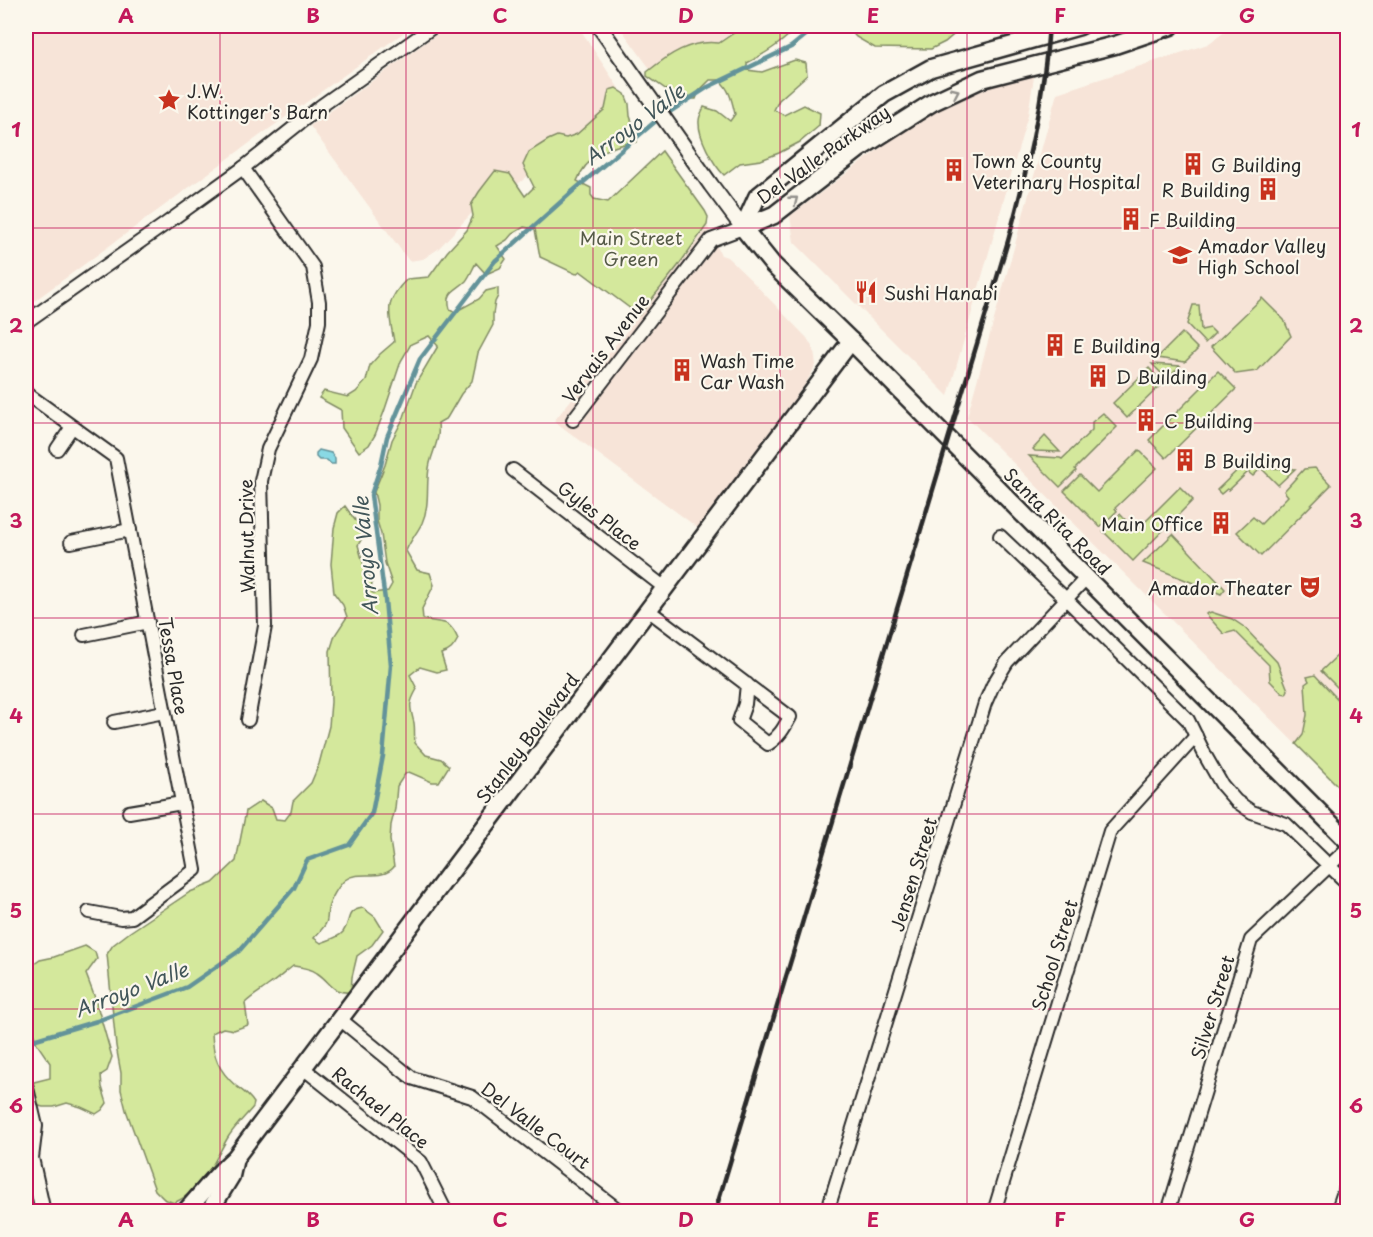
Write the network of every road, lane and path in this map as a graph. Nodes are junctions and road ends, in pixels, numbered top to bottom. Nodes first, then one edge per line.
1 (434, 26) edge
2 (599, 26) edge
3 (1080, 26) edge
4 (1171, 26) edge
5 (243, 168) junction
6 (742, 228) junction
7 (26, 322) edge
8 (851, 341) junction
9 (26, 393) edge
10 (573, 420) dead end
11 (72, 427) junction
12 (57, 449) dead end
13 (513, 470) dead end
14 (130, 530) junction
15 (1000, 536) dead end
16 (71, 542) dead end
17 (1086, 578) junction
18 (665, 588) junction
19 (1066, 599) junction
20 (648, 610) junction
21 (148, 622) junction
22 (84, 635) dead end
23 (747, 684) junction
24 (164, 712) junction
25 (248, 720) dead end
26 (114, 722) dead end
27 (1196, 736) junction
28 (182, 803) junction
29 (129, 813) dead end
30 (1347, 841) edge
31 (1347, 848) edge
32 (1329, 866) junction
33 (1347, 884) edge
34 (89, 912) dead end
35 (340, 1020) junction
36 (303, 1068) junction
37 (26, 1088) edge
38 (28, 1154) edge
39 (235, 1158) junction
40 (1347, 1180) edge
41 (616, 1208) dead end
42 (43, 1212) edge
43 (184, 1212) edge
44 (210, 1212) edge
45 (446, 1212) edge
46 (827, 1212) edge
47 (994, 1212) edge
48 (1168, 1212) edge
49 (1337, 1212) edge

1 - 5 street
2 - 6 street
3 - 6 main road, Del Valle Parkway
6 -> 4 main road, Del Valle Parkway
5 - 7 street
5 - 25 street, Walnut Drive
6 - 8 main road, Santa Rita Road
6 - 10 street, Vervais Avenue
8 - 17 main road, Santa Rita Road
8 - 18 main road, Stanley Boulevard
9 - 11 street, Tessa Place
11 - 12 street
11 - 14 street, Tessa Place
13 - 18 street, Gyles Place
14 - 16 street
14 - 21 street, Tessa Place
15 - 19 street
17 - 19 street, Jensen Street
17 - 30 main road, Santa Rita Road
18 - 20 main road, Stanley Boulevard
19 - 27 street
19 - 46 street, Jensen Street
20 - 23 street
20 - 35 main road, Stanley Boulevard
21 - 22 street
21 - 24 street, Tessa Place
23 - 23 street
24 - 26 street
24 - 28 street, Tessa Place
27 - 32 street
27 - 47 street, School Street
28 - 29 street
28 - 34 street, Tessa Place
31 - 32 street, Silver Street
32 - 33 street
32 - 48 street, Silver Street
35 - 36 main road, Stanley Boulevard
35 - 41 street, Del Valle Court
36 - 39 main road, Stanley Boulevard
36 - 45 street, Rachael Place
37 - 38 street
38 - 42 street
39 - 43 main road, Stanley Boulevard
39 - 44 main road, Stanley Boulevard
40 - 49 street

